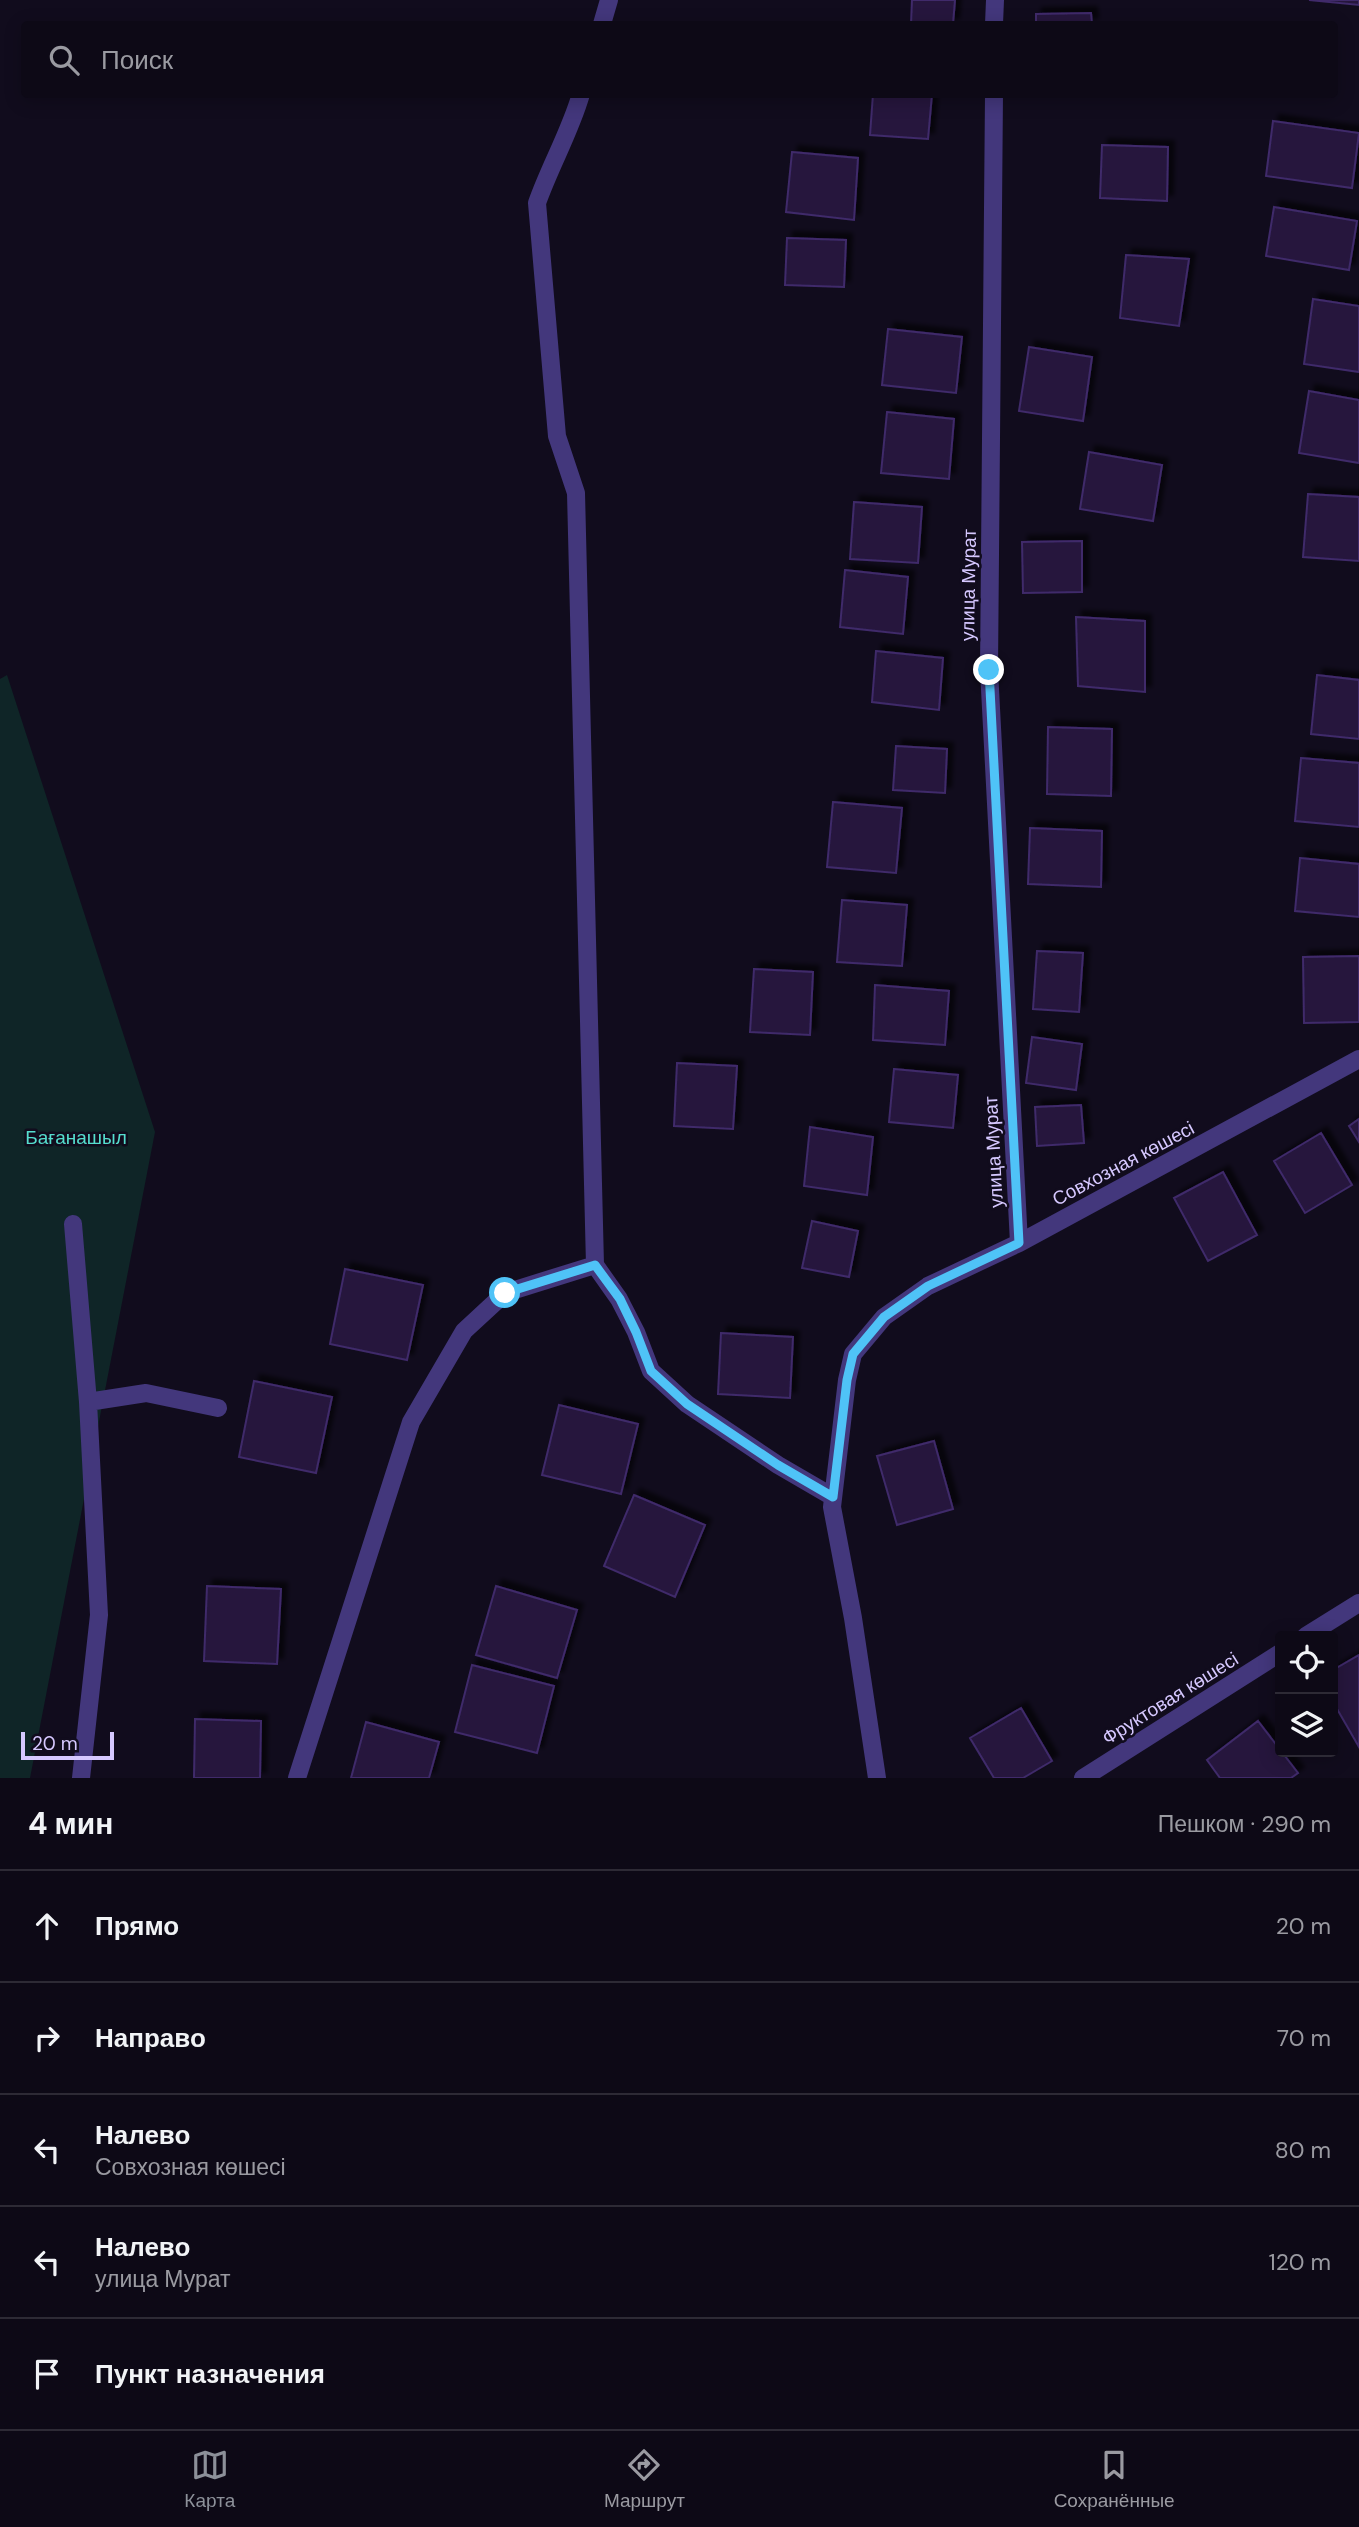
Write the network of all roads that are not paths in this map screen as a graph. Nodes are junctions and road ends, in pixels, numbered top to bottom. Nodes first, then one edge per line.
1 (609, 0) edge
2 (995, 0) edge
3 (603, 21) edge
4 (994, 21) edge
5 (580, 98) edge
6 (994, 98) edge
7 (1359, 1059) edge
8 (73, 1224) dead end
9 (1019, 1243) junction
10 (595, 1265) junction
11 (88, 1402) junction
12 (218, 1408) dead end
13 (833, 1497) junction
14 (1359, 1603) edge
15 (1314, 1631) edge
16 (1275, 1656) edge
17 (81, 1778) edge
18 (297, 1778) edge
19 (877, 1778) edge
20 (1083, 1778) edge

1 - 3 street
2 - 4 street
5 - 10 street
6 - 9 street, улица Мурат
7 - 9 street, Совхозная көшесі
8 - 11 street
9 - 13 street, Совхозная көшесі
10 - 13 street
10 - 18 street
11 - 12 street
11 - 17 street
13 - 19 street, Совхозная көшесі
14 - 15 street
16 - 20 street, Фруктовая көшесі

